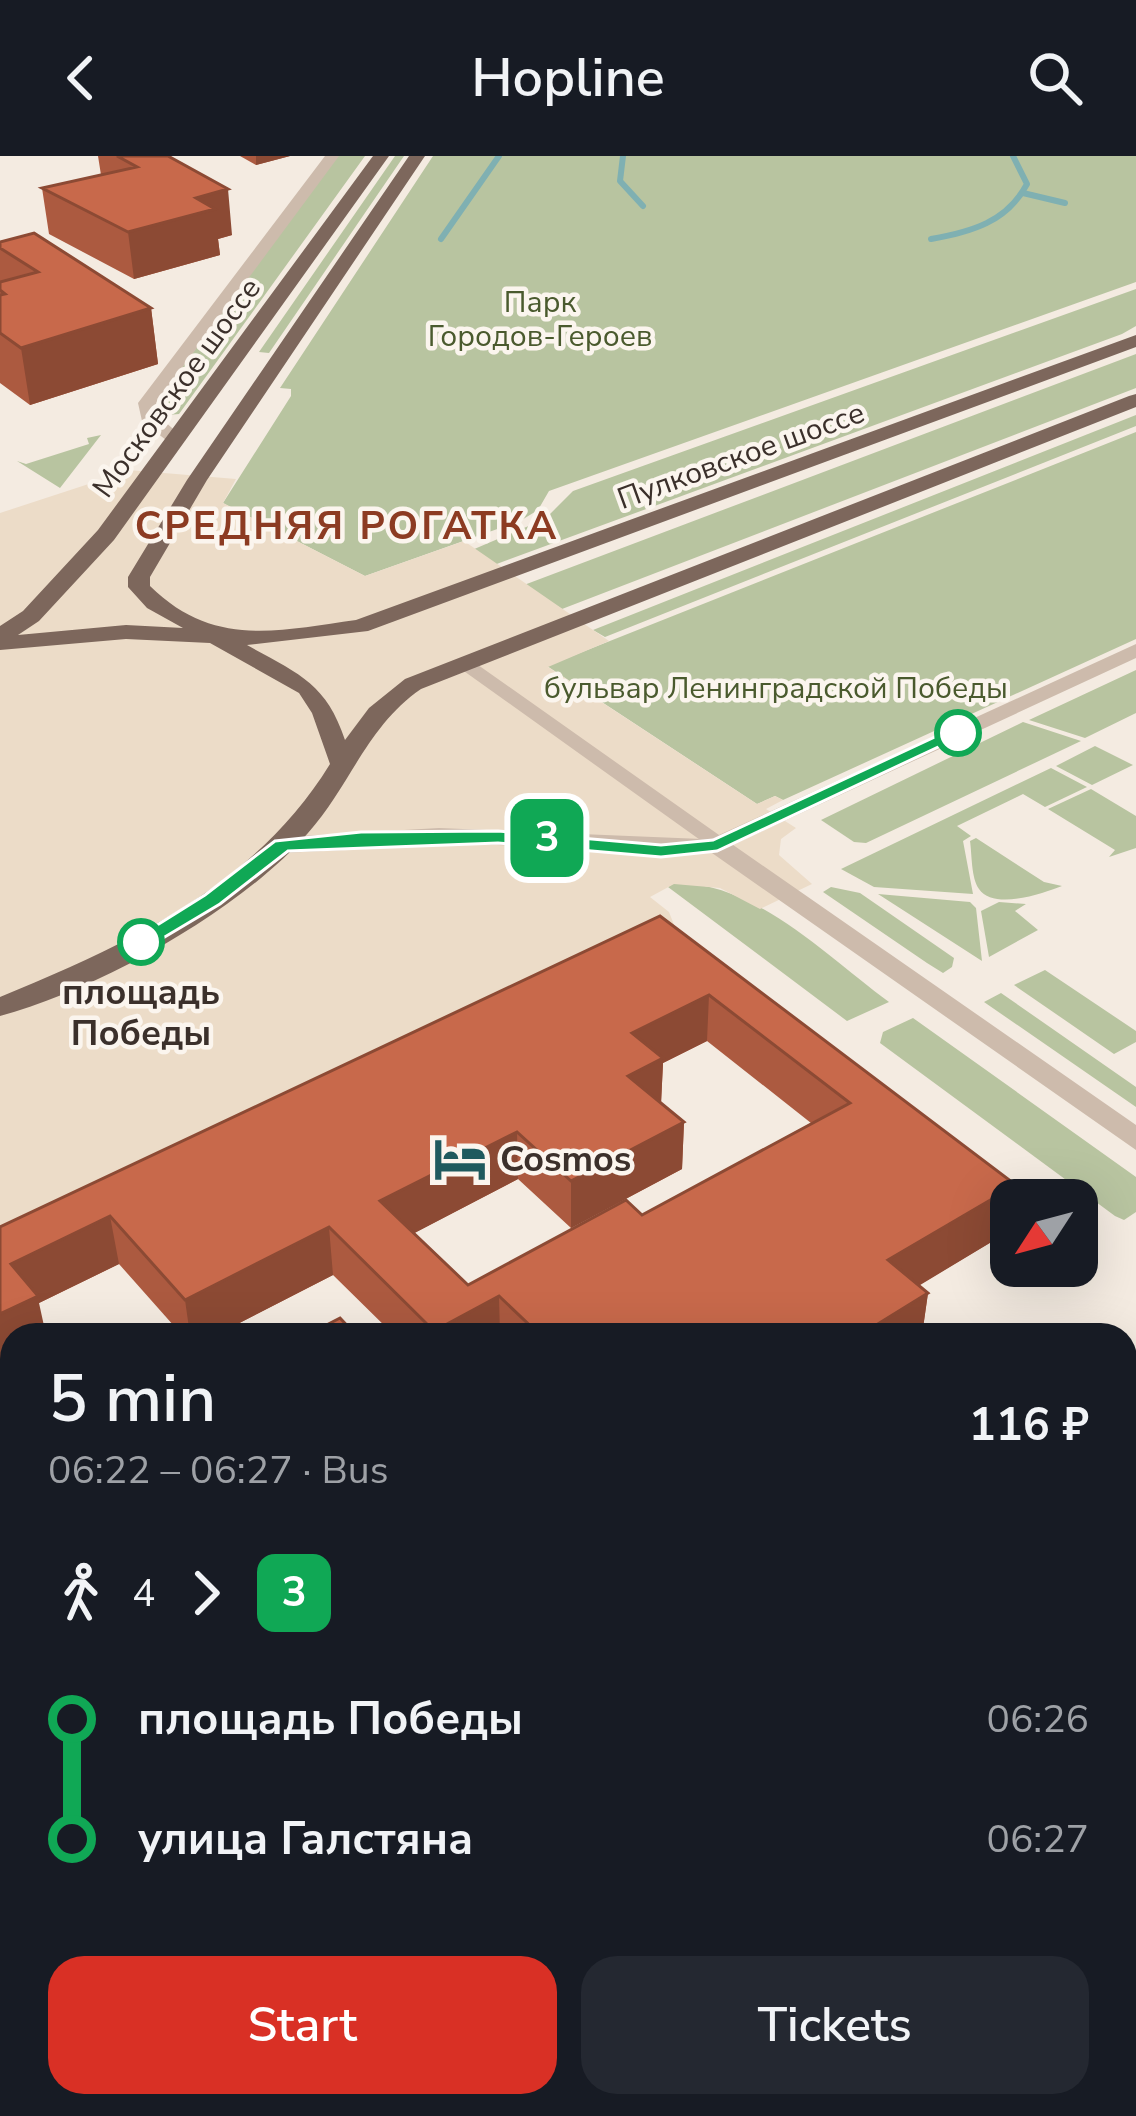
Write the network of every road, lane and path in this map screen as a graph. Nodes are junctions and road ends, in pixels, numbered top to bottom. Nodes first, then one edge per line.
1 (332, 156) edge
2 (381, 156) edge
3 (417, 156) edge
4 (1136, 341) edge
5 (232, 364) junction
6 (274, 368) junction
7 (1136, 400) edge
8 (177, 440) junction
9 (0, 639) edge
10 (223, 639) junction
11 (1136, 650) edge
12 (464, 664) junction
13 (339, 759) junction
14 (282, 845) junction
15 (717, 845) junction
16 (0, 1007) edge
17 (1136, 1140) edge

1 - 8 street
2 - 5 main road, Московское шоссе
3 - 6 main road, Московское шоссе
4 - 10 main road, Пулковское шоссе
5 - 6 main road
5 - 8 main road, Московское шоссе
6 - 10 main road, Московское шоссе
7 - 12 main road
8 - 9 main road, Московское шоссе
9 - 10 main road
10 - 13 main road
11 - 15 street
12 - 13 main road
12 - 15 street
13 - 14 main road
14 - 15 street
14 - 16 main road
15 - 17 street

